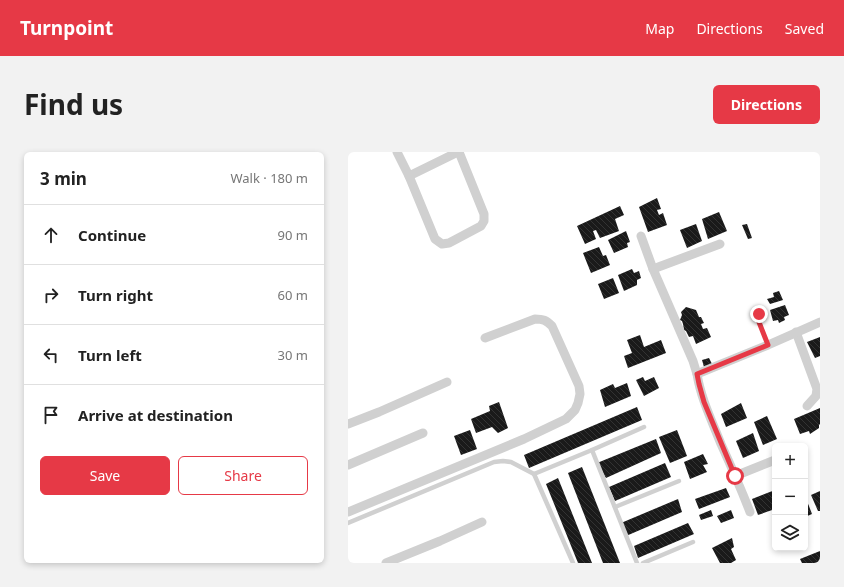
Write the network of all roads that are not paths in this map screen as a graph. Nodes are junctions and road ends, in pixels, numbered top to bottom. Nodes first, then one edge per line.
1 (397, 152) edge
2 (458, 152) edge
3 (409, 176) junction
4 (641, 236) dead end
5 (720, 244) dead end
6 (653, 269) junction
7 (820, 322) edge
8 (796, 332) junction
9 (485, 338) dead end
10 (697, 374) junction
11 (446, 382) dead end
12 (807, 406) dead end
13 (348, 424) edge
14 (644, 427) dead end
15 (423, 433) dead end
16 (592, 450) junction
17 (772, 461) edge
18 (348, 465) edge
19 (534, 474) junction
20 (735, 476) junction
21 (679, 481) dead end
22 (615, 507) junction
23 (348, 512) edge
24 (750, 512) dead end
25 (482, 522) dead end
26 (348, 523) edge
27 (693, 542) dead end
28 (386, 563) edge
29 (573, 563) edge
30 (637, 563) edge
31 (643, 563) edge

1 - 3 street
2 - 3 street
2 - 3 street
4 - 6 street
5 - 6 street
6 - 10 street
7 - 8 street
8 - 10 street
8 - 12 street
9 - 23 street
10 - 20 street
11 - 13 street
14 - 16 lane
15 - 18 street
16 - 19 lane
16 - 22 lane
17 - 20 street
19 - 26 lane
19 - 29 lane
20 - 24 street
21 - 22 lane
22 - 30 lane
25 - 28 street
27 - 31 lane

